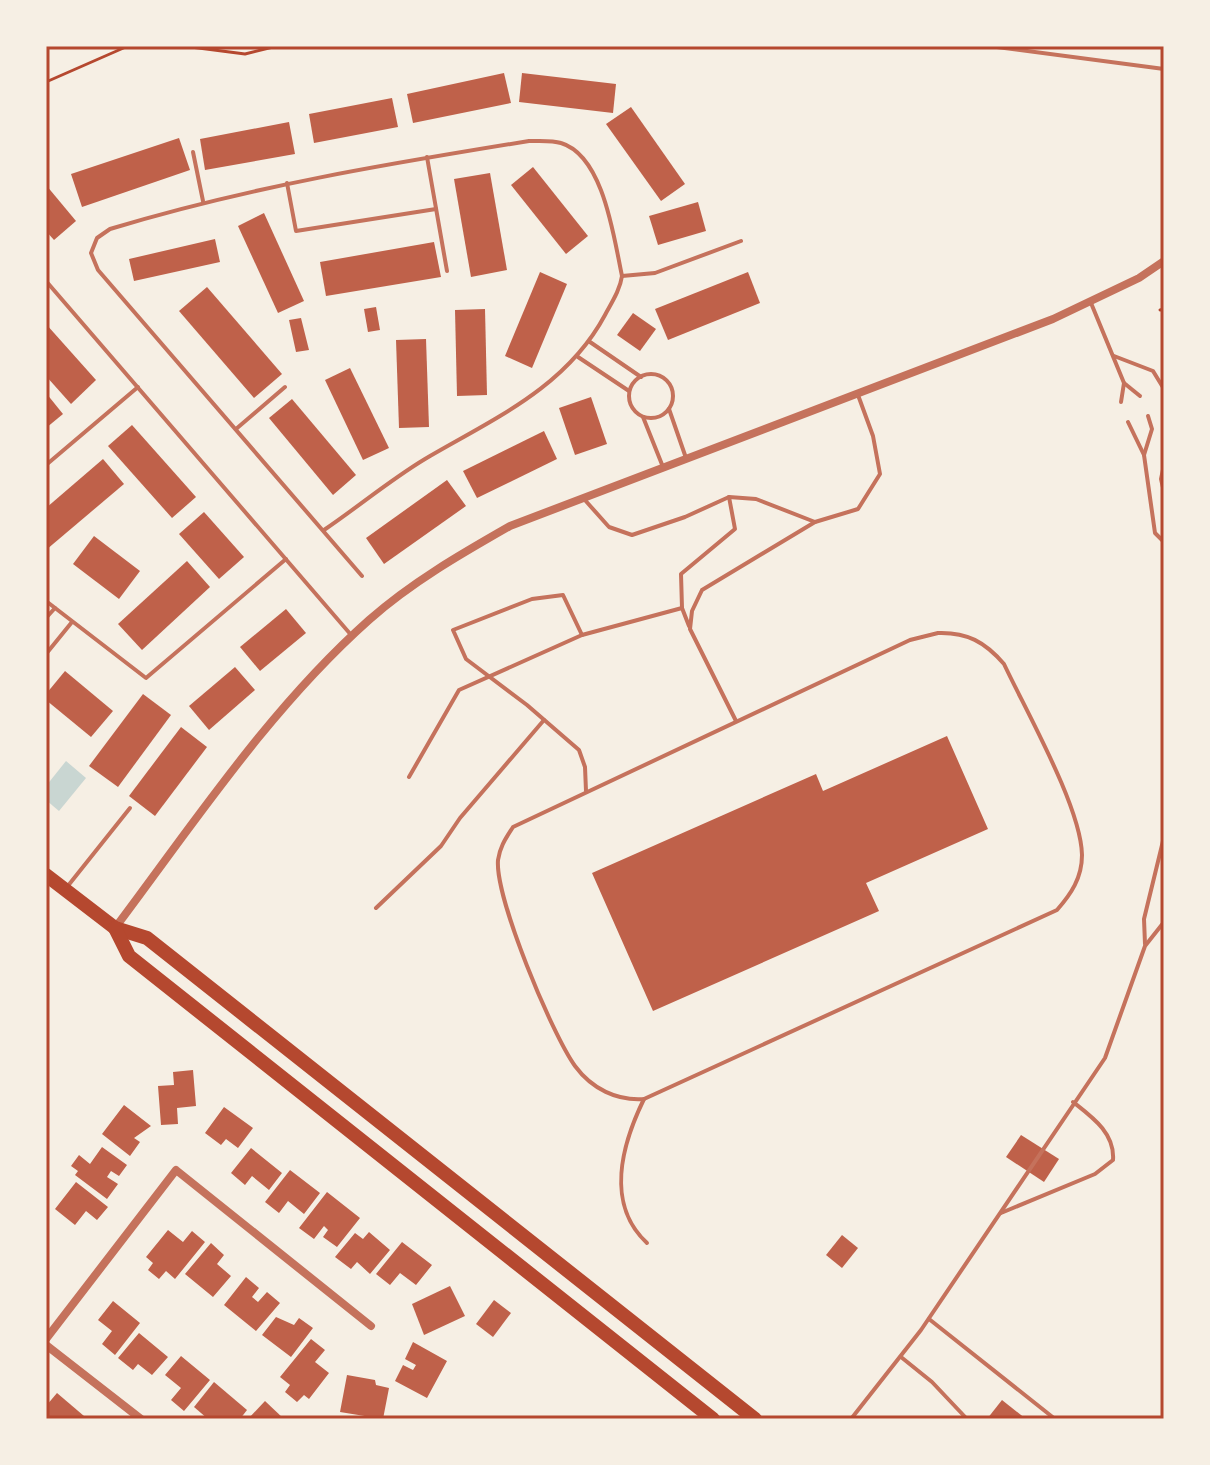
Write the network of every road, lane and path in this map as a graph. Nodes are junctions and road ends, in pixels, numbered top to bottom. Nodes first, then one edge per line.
1 (128, 46) edge
2 (183, 46) edge
3 (277, 46) edge
4 (757, 46) edge
5 (765, 46) edge
6 (989, 46) edge
7 (1164, 69) edge
8 (46, 82) edge
9 (193, 152) dead end
10 (427, 157) junction
11 (287, 183) junction
12 (203, 201) junction
13 (436, 209) junction
14 (741, 241) dead end
15 (1164, 261) edge
16 (447, 271) dead end
17 (622, 276) junction
18 (46, 281) edge
19 (1091, 303) junction
20 (590, 342) junction
21 (1114, 356) junction
22 (578, 357) junction
23 (641, 377) junction
24 (1124, 383) junction
25 (138, 387) junction
26 (285, 387) dead end
27 (1164, 389) edge
28 (630, 392) junction
29 (858, 395) junction
30 (1140, 396) dead end
31 (1121, 402) dead end
32 (669, 409) junction
33 (1148, 416) dead end
34 (643, 417) junction
35 (1128, 422) dead end
36 (236, 429) junction
37 (1144, 455) junction
38 (686, 460) junction
39 (46, 465) edge
40 (1164, 465) edge
41 (663, 469) junction
42 (1164, 492) edge
43 (729, 497) junction
44 (584, 499) junction
45 (815, 522) junction
46 (324, 530) junction
47 (1164, 542) edge
48 (286, 559) junction
49 (362, 576) dead end
50 (46, 601) edge
51 (55, 608) junction
52 (682, 608) junction
53 (46, 618) edge
54 (72, 622) junction
55 (690, 629) junction
56 (582, 635) junction
57 (352, 636) junction
58 (46, 654) edge
59 (490, 676) junction
60 (544, 720) junction
61 (736, 721) junction
62 (409, 777) dead end
63 (586, 791) junction
64 (130, 808) dead end
65 (1164, 834) edge
66 (1163, 841) edge
67 (1164, 854) edge
68 (46, 875) edge
69 (65, 890) junction
70 (376, 908) dead end
71 (1164, 922) edge
72 (115, 928) junction
73 (1145, 946) junction
74 (644, 1099) junction
75 (1073, 1102) junction
76 (999, 1214) junction
77 (647, 1243) dead end
78 (929, 1319) junction
79 (371, 1326) dead end
80 (46, 1342) edge
81 (901, 1357) junction
82 (141, 1419) edge
83 (713, 1419) edge
84 (755, 1419) edge
85 (851, 1419) edge
86 (967, 1419) edge
87 (1055, 1419) edge

1 - 8 path
2 - 3 path
4 - 5 lane
6 - 7 lane
9 - 12 lane
10 - 11 lane
10 - 13 lane
10 - 17 lane
11 - 12 lane
11 - 13 lane
12 - 36 lane
13 - 16 lane
14 - 17 lane
15 - 19 street
17 - 20 lane
18 - 25 lane
19 - 21 lane
19 - 29 street
20 - 22 lane
20 - 23 lane
21 - 24 lane
21 - 27 lane
22 - 28 lane
22 - 46 lane
23 - 28 lane
23 - 32 lane
24 - 30 lane
24 - 31 lane
25 - 39 lane
25 - 48 lane
26 - 36 lane
28 - 34 lane
29 - 38 street
29 - 45 lane
32 - 34 lane
32 - 38 lane
33 - 37 lane
34 - 41 lane
35 - 37 lane
36 - 46 lane
37 - 47 lane
38 - 41 street
40 - 42 lane
41 - 44 street
43 - 44 lane
43 - 45 lane
43 - 52 lane
44 - 57 street
45 - 55 lane
46 - 49 lane
48 - 54 lane
48 - 57 lane
50 - 51 lane
51 - 53 lane
51 - 54 lane
52 - 55 lane
52 - 56 lane
54 - 58 lane
55 - 61 lane
56 - 59 lane
56 - 59 lane
57 - 72 street
59 - 60 lane
59 - 62 lane
60 - 63 lane
60 - 70 lane
61 - 63 lane
61 - 74 lane
63 - 74 lane
64 - 69 lane
65 - 66 lane
66 - 67 lane
66 - 73 lane
68 - 69 main road
69 - 72 main road
71 - 73 lane
72 - 83 main road
72 - 84 main road
73 - 75 lane
74 - 77 lane
75 - 76 lane
75 - 76 lane
76 - 78 lane
78 - 81 lane
78 - 87 lane
79 - 80 street
80 - 82 street
81 - 85 lane
81 - 86 lane

